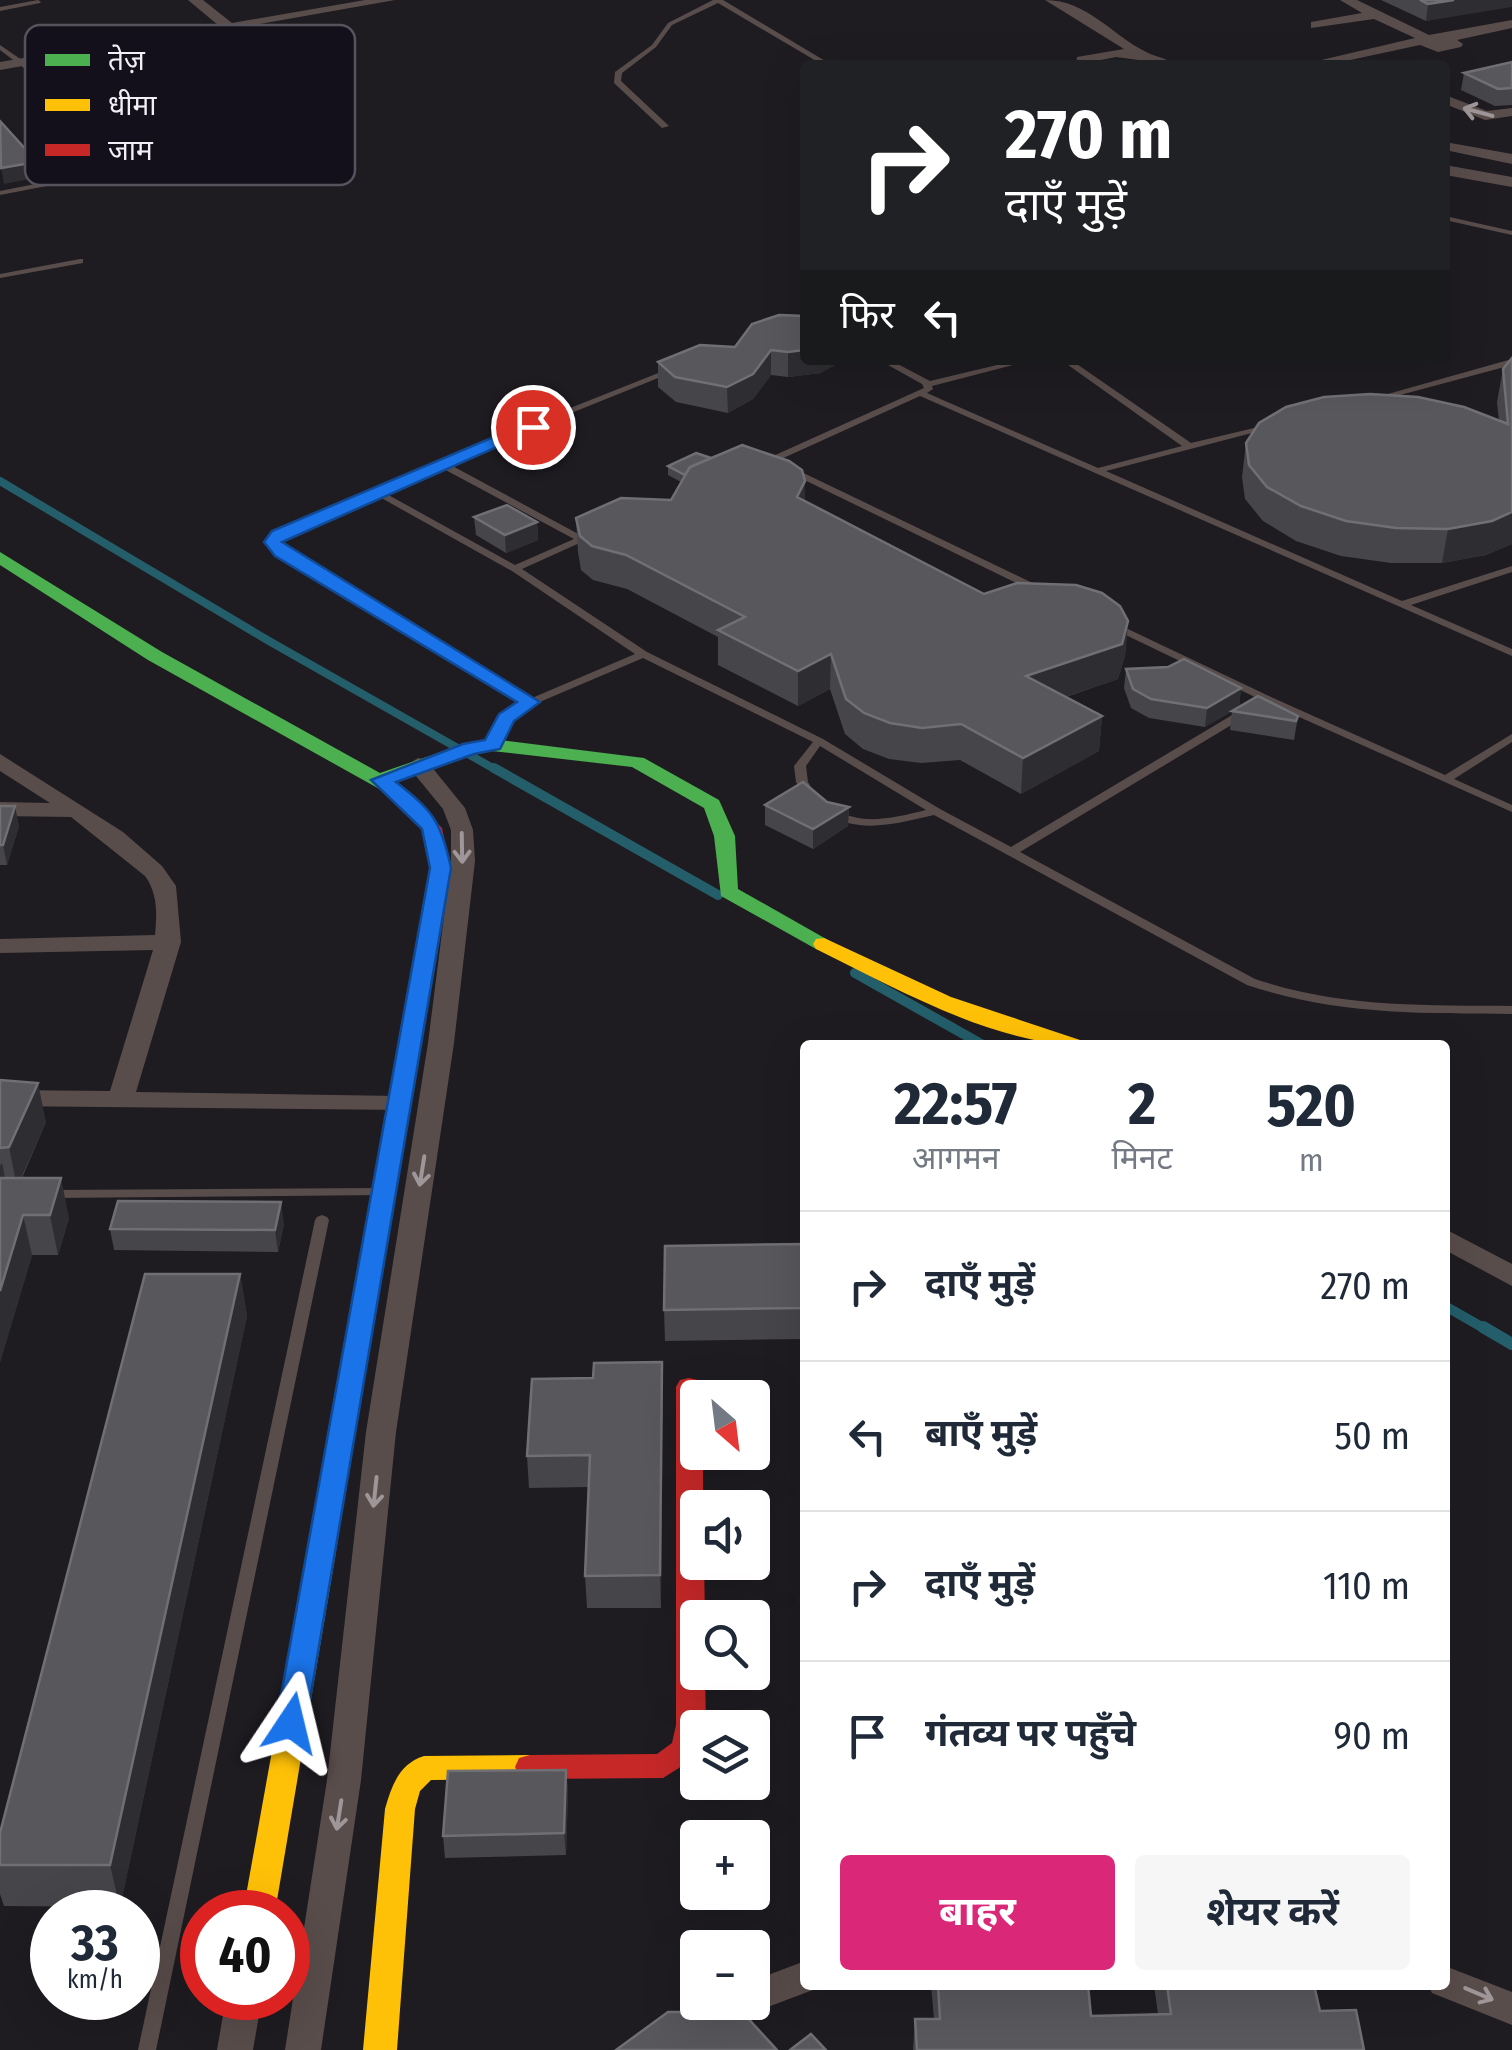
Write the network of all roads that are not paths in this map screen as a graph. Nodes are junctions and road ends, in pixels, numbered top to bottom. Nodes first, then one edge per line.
1 (195, 0) edge
2 (388, 0) edge
3 (718, 0) edge
4 (1052, 0) edge
5 (1348, 0) edge
6 (38, 2) dead end
7 (0, 8) edge
8 (1377, 14) junction
9 (227, 25) edge
10 (242, 25) edge
11 (1316, 26) dead end
12 (1512, 28) edge
13 (1426, 42) junction
14 (0, 47) edge
15 (1139, 53) junction
16 (820, 60) edge
17 (1082, 60) edge
18 (1156, 60) edge
19 (1371, 60) edge
20 (25, 62) edge
21 (17, 63) junction
22 (0, 66) edge
23 (25, 68) edge
24 (1450, 101) edge
25 (1512, 112) edge
26 (665, 126) dead end
27 (1450, 147) edge
28 (1512, 158) edge
29 (1450, 171) edge
30 (1512, 182) edge
31 (40, 185) edge
32 (0, 193) edge
33 (1450, 219) edge
34 (1512, 233) edge
35 (80, 261) dead end
36 (0, 276) edge
37 (1512, 362) edge
38 (891, 365) edge
39 (1010, 365) edge
40 (1072, 365) edge
41 (679, 368) edge
42 (926, 389) junction
43 (1363, 402) edge
44 (1286, 422) edge
45 (1190, 446) junction
46 (771, 460) junction
47 (440, 463) junction
48 (754, 468) edge
49 (1100, 470) junction
50 (375, 491) junction
51 (598, 532) edge
52 (581, 539) junction
53 (0, 557) edge
54 (515, 569) junction
55 (1512, 569) edge
56 (1054, 597) edge
57 (1403, 604) junction
58 (1090, 614) edge
59 (644, 654) junction
60 (1512, 654) edge
61 (1267, 699) junction
62 (531, 702) junction
63 (1512, 738) edge
64 (819, 742) junction
65 (482, 747) junction
66 (0, 761) edge
67 (433, 761) junction
68 (1446, 779) junction
69 (381, 780) junction
70 (1512, 809) edge
71 (0, 810) edge
72 (72, 810) junction
73 (936, 811) junction
74 (1011, 852) junction
75 (168, 942) junction
76 (0, 946) edge
77 (1512, 1010) edge
78 (1049, 1040) edge
79 (0, 1098) edge
80 (120, 1101) junction
81 (398, 1104) junction
82 (382, 1192) junction
83 (39, 1194) edge
84 (322, 1220) dead end
85 (1450, 1241) edge
86 (1512, 1276) edge
87 (690, 1470) edge
88 (263, 1890) edge
89 (800, 1980) edge
90 (1450, 1984) edge
91 (770, 1991) edge
92 (1512, 2008) edge
93 (240, 2020) edge
94 (704, 2020) edge
95 (147, 2050) edge
96 (235, 2050) edge
97 (303, 2050) edge
98 (380, 2050) edge
99 (648, 2050) edge

1 - 9 street
2 - 10 street
3 - 16 lane
3 - 26 lane
4 - 15 street
5 - 8 street
6 - 7 lane
8 - 11 street
8 - 13 street
12 - 13 street
13 - 19 street
14 - 21 lane
15 - 17 street
15 - 18 street
20 - 21 street
21 - 22 street
21 - 23 lane
25 -> 24 street
27 - 28 street
29 - 30 street
31 - 32 lane
33 - 34 lane
35 - 36 lane
37 - 43 lane
38 - 42 lane
39 - 42 lane
40 - 45 lane
41 - 47 lane
42 - 46 lane
42 - 49 lane
44 - 45 lane
45 - 49 lane
46 - 48 lane
46 - 56 lane
47 - 50 lane
47 - 52 lane
49 - 57 lane
50 - 54 lane
50 - 62 lane
51 - 52 lane
52 - 54 lane
53 - 69 street
54 - 59 lane
55 - 57 lane
57 - 60 lane
58 - 61 lane
59 - 62 lane
59 - 64 lane
61 - 68 lane
61 - 74 lane
62 - 65 lane
63 - 68 lane
64 - 73 lane
64 - 73 lane
65 - 67 street
65 - 78 street
66 - 72 street
67 - 69 street
67 -> 97 street
68 - 70 lane
69 - 81 street
71 - 72 street
72 - 75 street
73 - 74 lane
74 - 77 lane
75 - 76 street
75 - 80 street
79 - 80 street
80 - 81 street
81 - 82 street
82 - 83 lane
82 - 88 street
84 - 95 lane
85 - 86 street
87 - 98 street
89 - 91 street
90 -> 92 street
93 - 96 street
94 - 99 street

